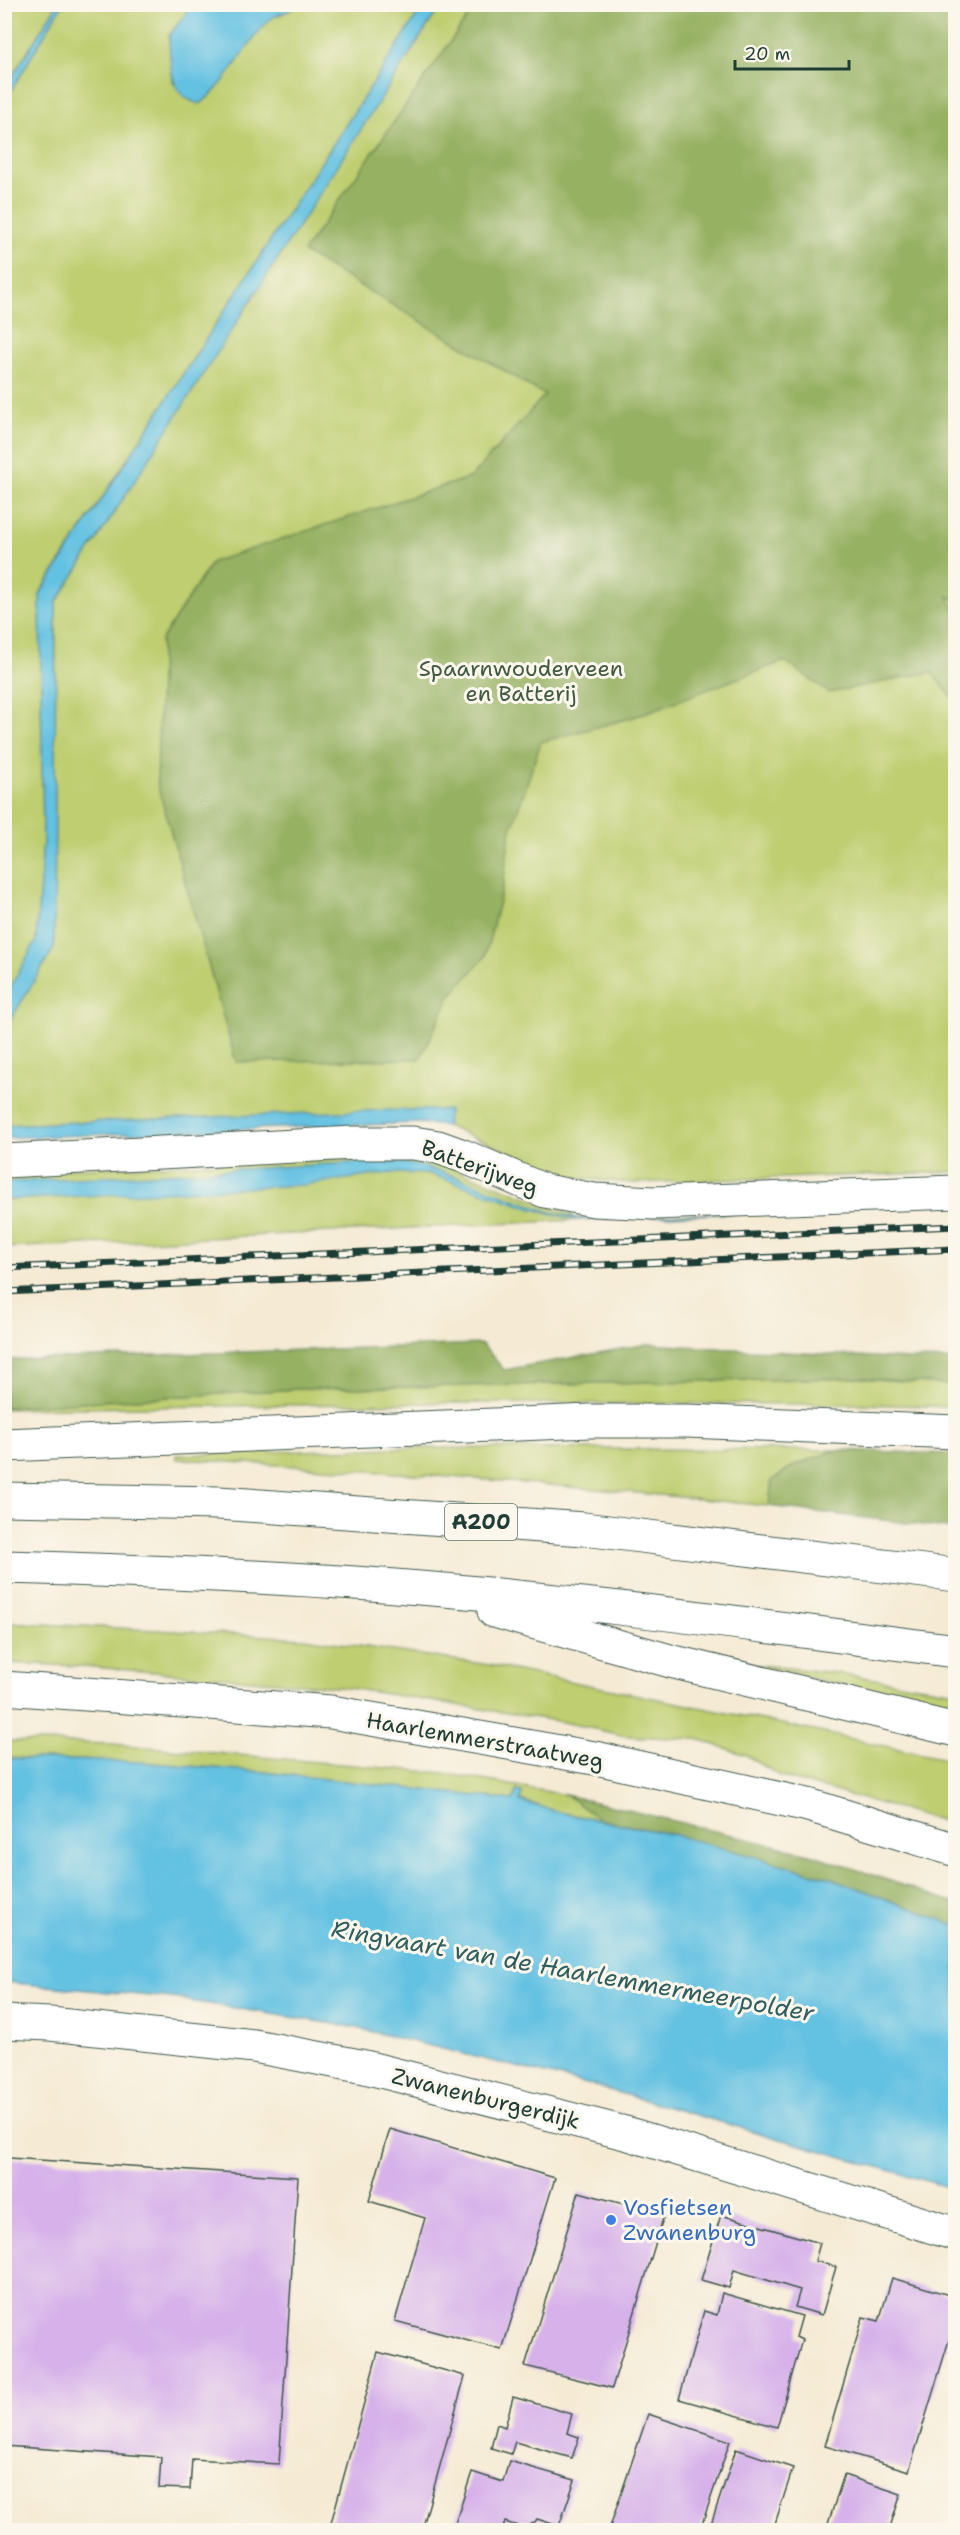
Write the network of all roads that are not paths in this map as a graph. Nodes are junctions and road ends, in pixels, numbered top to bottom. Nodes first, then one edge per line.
1 (4, 1161) edge
2 (956, 1192) edge
3 (956, 1432) edge
4 (4, 1445) edge
5 (4, 1499) edge
6 (4, 1567) edge
7 (956, 1575) edge
8 (409, 1587) junction
9 (956, 1651) edge
10 (4, 1688) edge
11 (956, 1730) edge
12 (956, 1850) edge
13 (4, 2022) edge
14 (956, 2234) edge

1 - 2 main road, Batterijweg
3 - 4 main road
5 - 7 main road, A200
6 - 8 main road
8 - 9 main road
8 - 11 main road
10 - 12 main road, Haarlemmerstraatweg
13 - 14 main road, Zwanenburgerdijk

